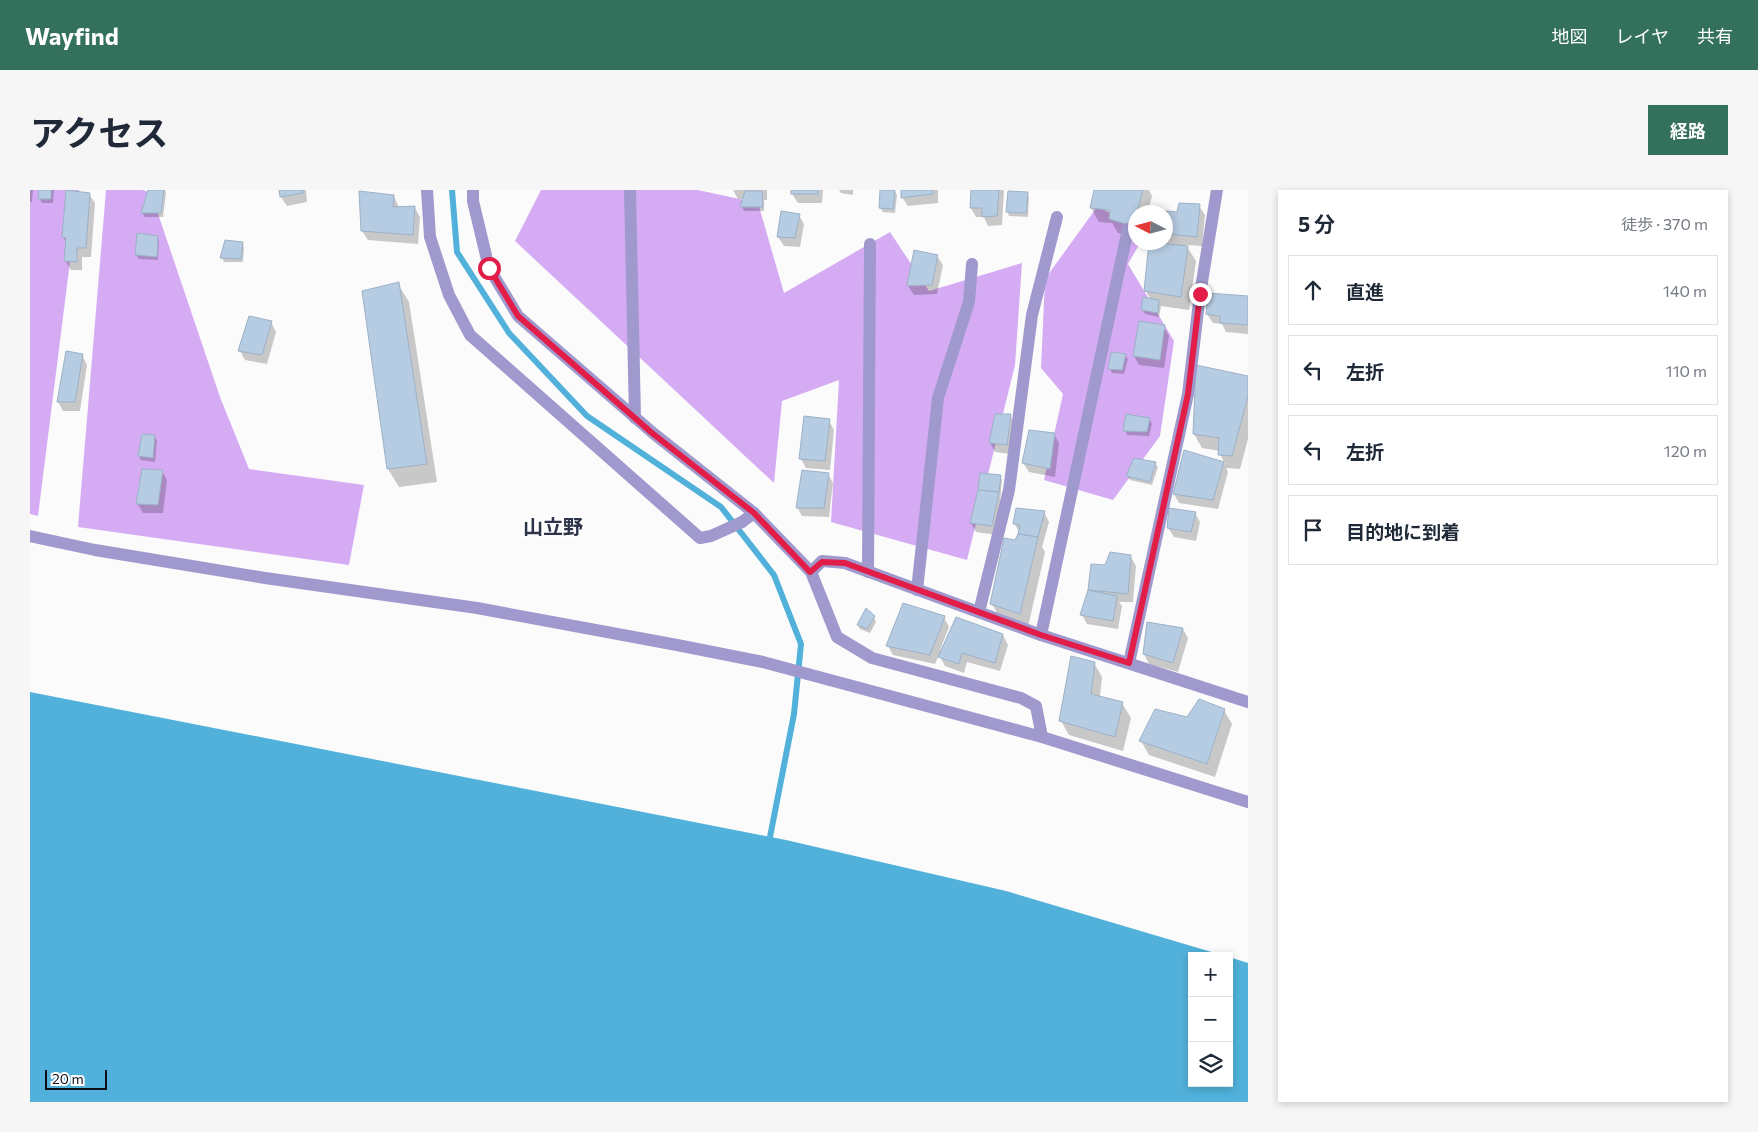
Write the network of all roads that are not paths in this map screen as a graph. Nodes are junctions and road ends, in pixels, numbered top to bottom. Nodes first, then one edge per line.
1 (427, 190) edge
2 (473, 190) edge
3 (630, 190) edge
4 (1217, 190) edge
5 (1057, 217) dead end
6 (1128, 229) dead end
7 (870, 244) dead end
8 (972, 264) dead end
9 (635, 418) junction
10 (754, 513) junction
11 (30, 536) edge
12 (810, 572) junction
13 (868, 572) junction
14 (917, 590) junction
15 (979, 612) junction
16 (1041, 635) junction
17 (1129, 663) junction
18 (1248, 702) edge
19 (1042, 738) junction
20 (1248, 802) edge

1 - 10 street
2 - 9 street
3 - 9 street
4 - 17 street
5 - 15 street
6 - 16 street
7 - 13 street
8 - 14 street
9 - 10 street
10 - 12 street
11 - 19 street
12 - 13 street
12 - 19 street
13 - 14 street
14 - 15 street
15 - 16 street
16 - 17 street
17 - 18 street
19 - 20 street

